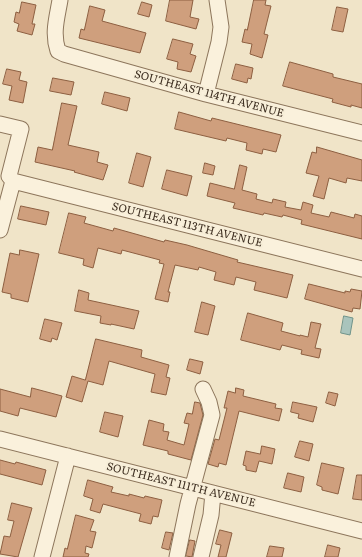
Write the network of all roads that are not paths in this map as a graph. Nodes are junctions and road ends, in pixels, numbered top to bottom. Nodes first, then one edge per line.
1 (60, 0) edge
2 (217, 0) edge
3 (206, 94) junction
4 (0, 124) edge
5 (362, 133) edge
6 (13, 181) junction
7 (0, 230) edge
8 (362, 269) edge
9 (203, 389) dead end
10 (0, 439) edge
11 (68, 456) junction
12 (192, 488) junction
13 (213, 493) junction
14 (362, 531) edge
15 (42, 557) edge
16 (177, 557) edge
17 (201, 557) edge

1 - 3 street, SOUTHEAST 114TH AVENUE
2 - 3 street
3 - 5 street, SOUTHEAST 114TH AVENUE
4 - 6 street
6 - 7 street
6 - 8 street, SOUTHEAST 113TH AVENUE
9 - 12 street
10 - 11 street, SOUTHEAST 111TH AVENUE
11 - 12 street, SOUTHEAST 111TH AVENUE
11 - 15 street
12 - 13 street, SOUTHEAST 111TH AVENUE
12 - 16 street
13 - 14 street, SOUTHEAST 111TH AVENUE
13 - 17 street

